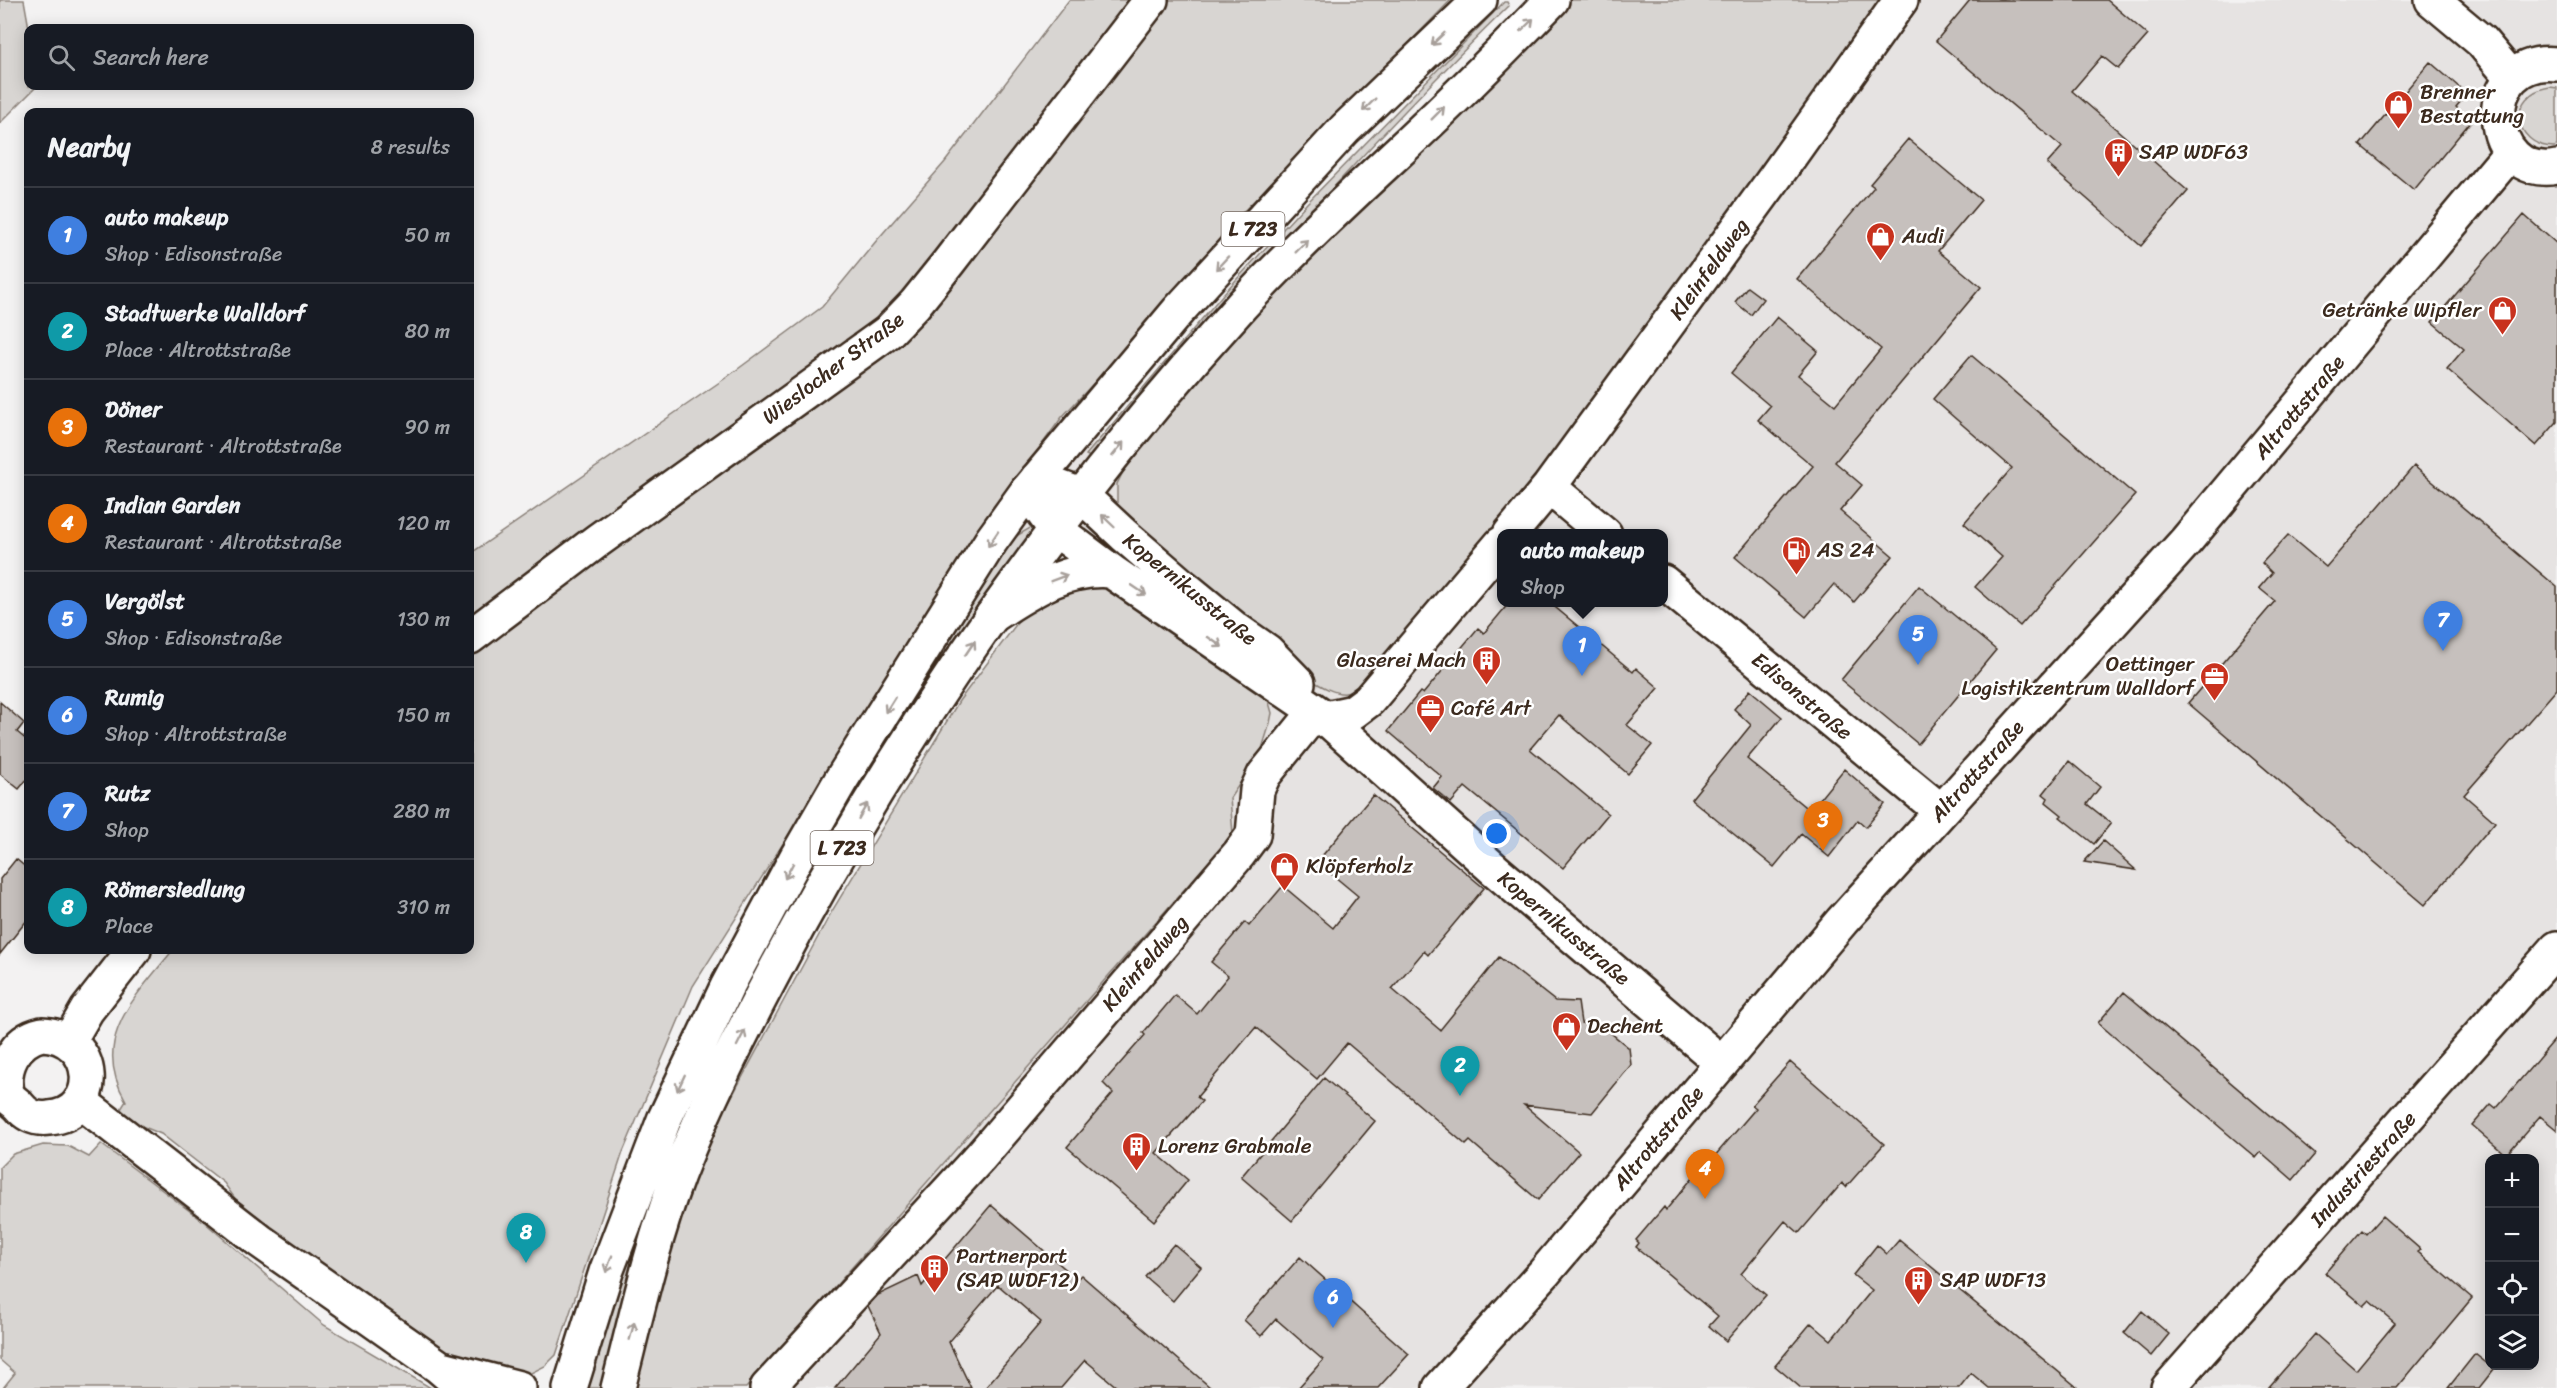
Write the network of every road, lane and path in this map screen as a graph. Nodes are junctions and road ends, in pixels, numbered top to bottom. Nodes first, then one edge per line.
1 (1151, 0) edge
2 (1480, 0) edge
3 (1552, 0) edge
4 (1901, 0) edge
5 (2432, 0) edge
6 (2557, 64) edge
7 (2512, 78) junction
8 (2511, 152) junction
9 (2557, 167) edge
10 (1032, 485) junction
11 (1549, 487) junction
12 (1081, 495) junction
13 (1055, 529) junction
14 (1514, 529) edge
15 (1599, 529) edge
16 (1497, 549) edge
17 (1111, 571) junction
18 (1668, 586) edge
19 (990, 617) junction
20 (474, 634) edge
21 (1327, 719) junction
22 (1941, 811) junction
23 (2557, 948) edge
24 (131, 954) edge
25 (8, 1038) edge
26 (69, 1041) junction
27 (1722, 1063) junction
28 (80, 1101) junction
29 (8, 1110) edge
30 (438, 1366) junction
31 (464, 1388) edge
32 (519, 1388) edge
33 (570, 1388) edge
34 (618, 1388) edge
35 (767, 1388) edge
36 (1440, 1388) edge
37 (2168, 1388) edge

1 - 20 street, Wieslocher Straße
2 -> 10 street, L 723
12 -> 3 street, L 723
4 - 11 street, Kleinfeldweg
5 - 7 street
6 - 7 street
7 - 8 street
8 - 9 street
8 - 22 street, Altrottstraße
10 - 12 street, Kopernikusstraße
10 - 13 street, Kopernikusstraße
10 -> 33 street, L 723
11 - 14 street, Kleinfeldweg
11 - 15 street
12 - 13 street, L 723
21 -> 12 street, Kopernikusstraße
13 - 17 street, Kopernikusstraße
13 - 19 street, L 723
16 - 21 street, Kleinfeldweg
19 -> 17 street, Kopernikusstraße
17 -> 21 street, Kopernikusstraße
18 - 22 street, Edisonstraße
34 -> 19 street, L 723
21 - 27 street, Kopernikusstraße
21 - 35 street, Kleinfeldweg
22 - 27 street, Altrottstraße
23 - 37 street, Industriestraße
24 - 26 street
25 - 26 street
25 - 29 street
26 - 28 street
27 - 36 street, Altrottstraße
28 - 29 street
28 - 30 street
30 - 31 street
30 - 32 street

